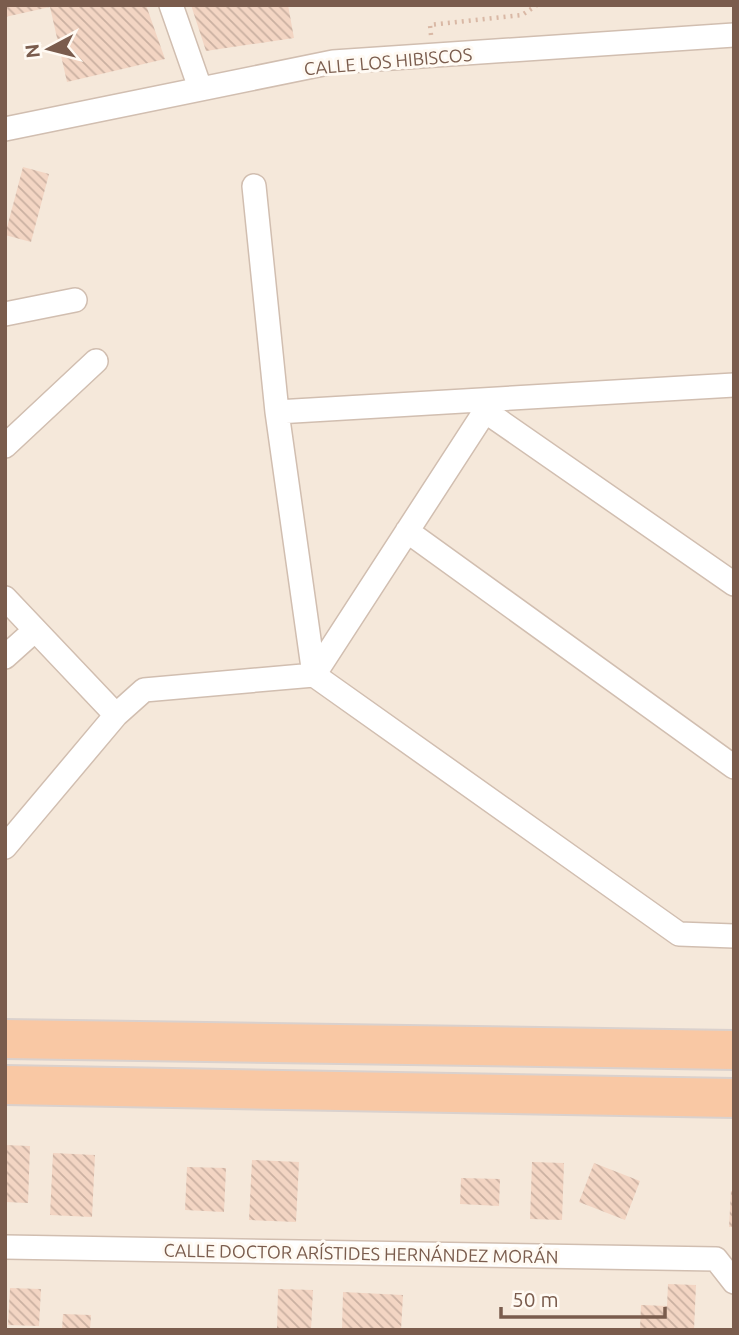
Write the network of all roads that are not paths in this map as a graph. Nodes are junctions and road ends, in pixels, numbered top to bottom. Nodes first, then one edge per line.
1 (171, 5) edge
2 (734, 35) edge
3 (200, 88) junction
4 (5, 129) edge
5 (254, 186) dead end
6 (75, 300) dead end
7 (5, 314) edge
8 (96, 361) dead end
9 (730, 391) edge
10 (488, 406) junction
11 (276, 412) junction
12 (5, 446) edge
13 (407, 531) junction
14 (734, 584) edge
15 (5, 598) edge
16 (34, 631) junction
17 (5, 657) edge
18 (314, 675) junction
19 (116, 715) junction
20 (734, 767) edge
21 (5, 847) edge
22 (734, 936) edge
23 (5, 1039) edge
24 (734, 1050) edge
25 (5, 1085) edge
26 (649, 1097) junction
27 (734, 1098) edge
28 (734, 1113) edge
29 (5, 1247) edge
30 (734, 1282) edge

1 - 3 street
2 - 3 street, CALLE LOS HIBISCOS
3 - 4 street, CALLE LOS HIBISCOS
5 - 11 street
6 - 7 street
8 - 12 street
9 - 10 street
10 - 11 street
10 - 13 street
10 - 14 street
11 - 18 street
13 - 18 street
13 - 20 street
15 - 16 street
16 - 17 street
16 - 19 street
18 - 19 street
18 - 22 street
19 - 21 street
23 - 24 highway
25 - 26 highway
26 - 27 highway
26 - 28 highway
29 - 30 street, CALLE DOCTOR ARÍSTIDES HERNÁNDEZ MORÁN

